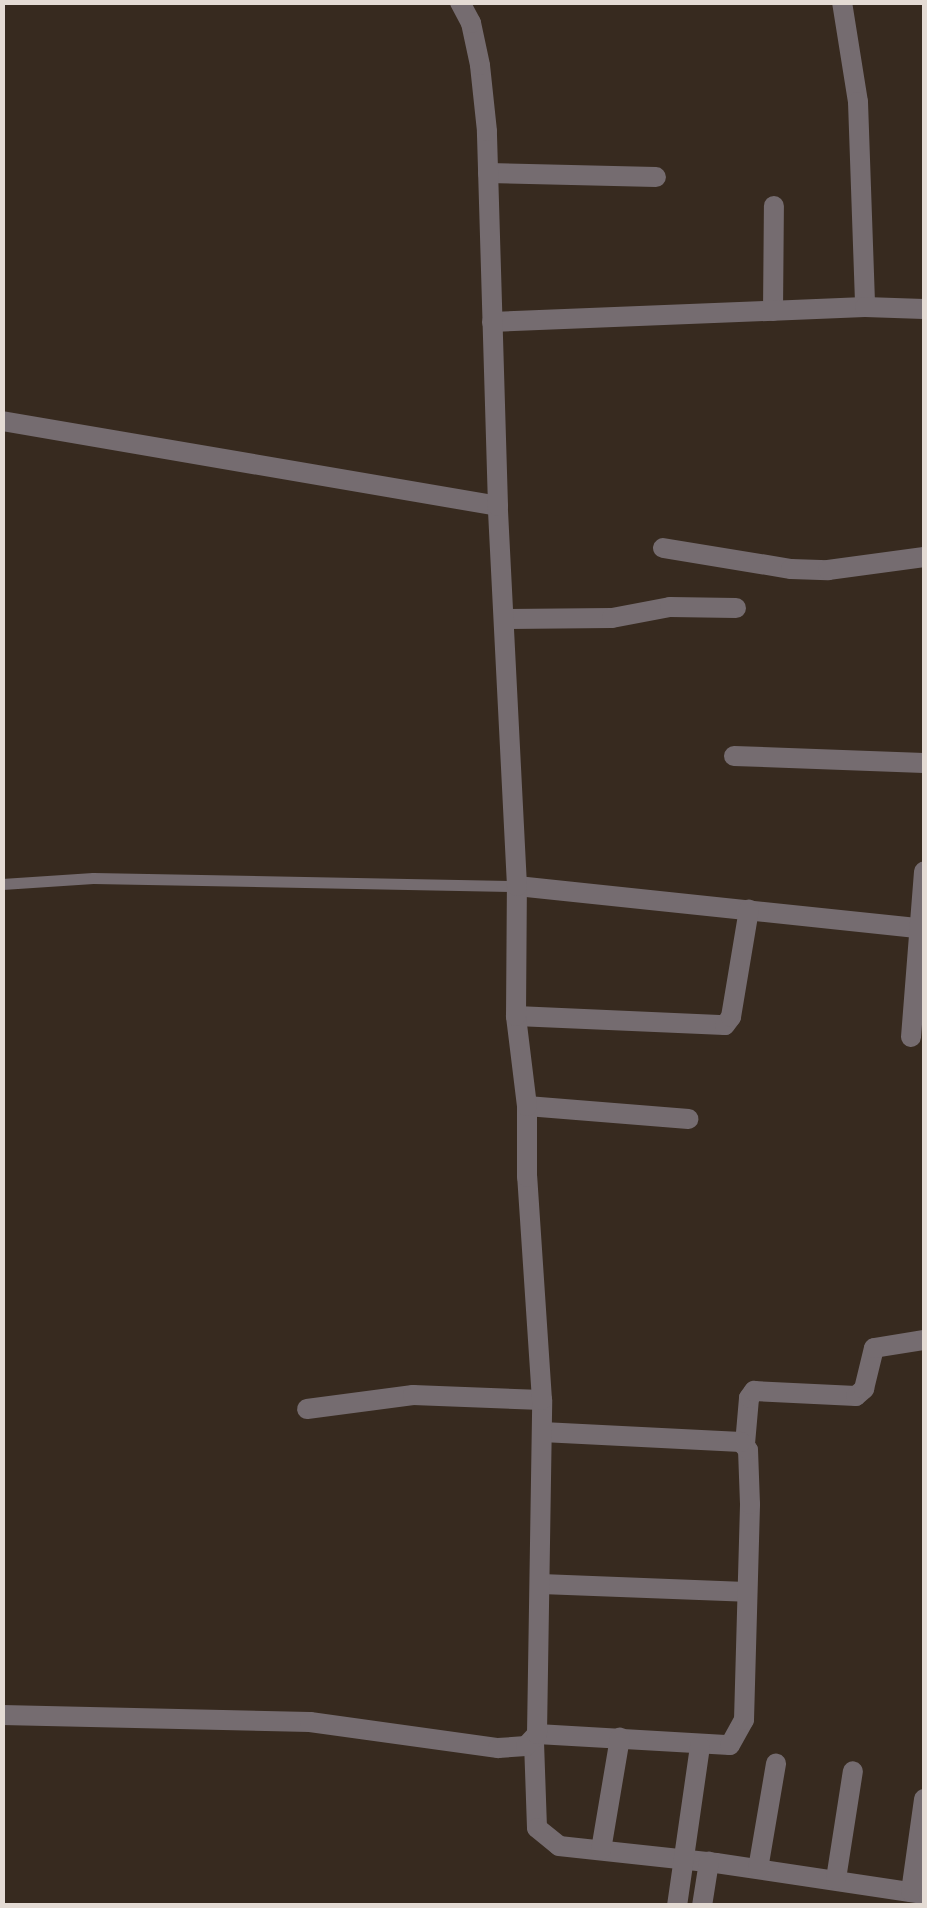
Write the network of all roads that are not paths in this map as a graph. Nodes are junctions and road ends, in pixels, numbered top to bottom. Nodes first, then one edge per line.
1 (460, 2) edge
2 (842, 2) edge
3 (488, 173) junction
4 (656, 177) dead end
5 (774, 206) dead end
6 (865, 307) junction
7 (924, 309) edge
8 (774, 312) junction
9 (492, 322) junction
10 (2, 421) edge
11 (498, 506) junction
12 (663, 548) dead end
13 (924, 557) edge
14 (736, 608) dead end
15 (507, 619) junction
16 (734, 756) dead end
17 (924, 764) edge
18 (924, 872) edge
19 (2, 884) edge
20 (517, 886) junction
21 (749, 909) junction
22 (923, 928) edge
23 (516, 1016) junction
24 (911, 1036) dead end
25 (527, 1106) junction
26 (688, 1119) dead end
27 (924, 1340) edge
28 (542, 1400) junction
29 (306, 1409) dead end
30 (542, 1432) junction
31 (745, 1444) junction
32 (541, 1584) junction
33 (746, 1592) junction
34 (2, 1716) edge
35 (535, 1738) junction
36 (620, 1738) junction
37 (700, 1747) junction
38 (776, 1764) dead end
39 (853, 1771) dead end
40 (924, 1799) edge
41 (602, 1850) junction
42 (684, 1859) junction
43 (709, 1862) junction
44 (758, 1868) junction
45 (836, 1879) junction
46 (918, 1893) edge
47 (677, 1906) edge
48 (702, 1906) edge

1 - 3 street
2 - 6 street
3 - 4 street
3 - 9 street
5 - 8 street
6 - 7 street
6 - 8 street
8 - 9 street
9 - 11 street
10 - 11 street
11 - 15 street
12 - 13 street
14 - 15 street
15 - 20 street
16 - 17 street
18 - 22 street
19 - 20 lane
20 - 21 street
20 - 23 street
21 - 22 street
21 - 23 street
22 - 24 street
23 - 25 street
25 - 26 street
25 - 28 street
27 - 31 street
28 - 29 street
28 - 30 street
30 - 31 street
30 - 32 street
31 - 33 street
32 - 33 street
32 - 35 street
33 - 37 street
34 - 35 street
35 - 36 street
35 - 41 street
36 - 37 street
36 - 41 street
37 - 42 street
38 - 44 street
39 - 45 street
40 - 46 street
41 - 42 street
42 - 43 street
42 - 47 street
43 - 44 street
43 - 48 street
44 - 45 street
45 - 46 street

